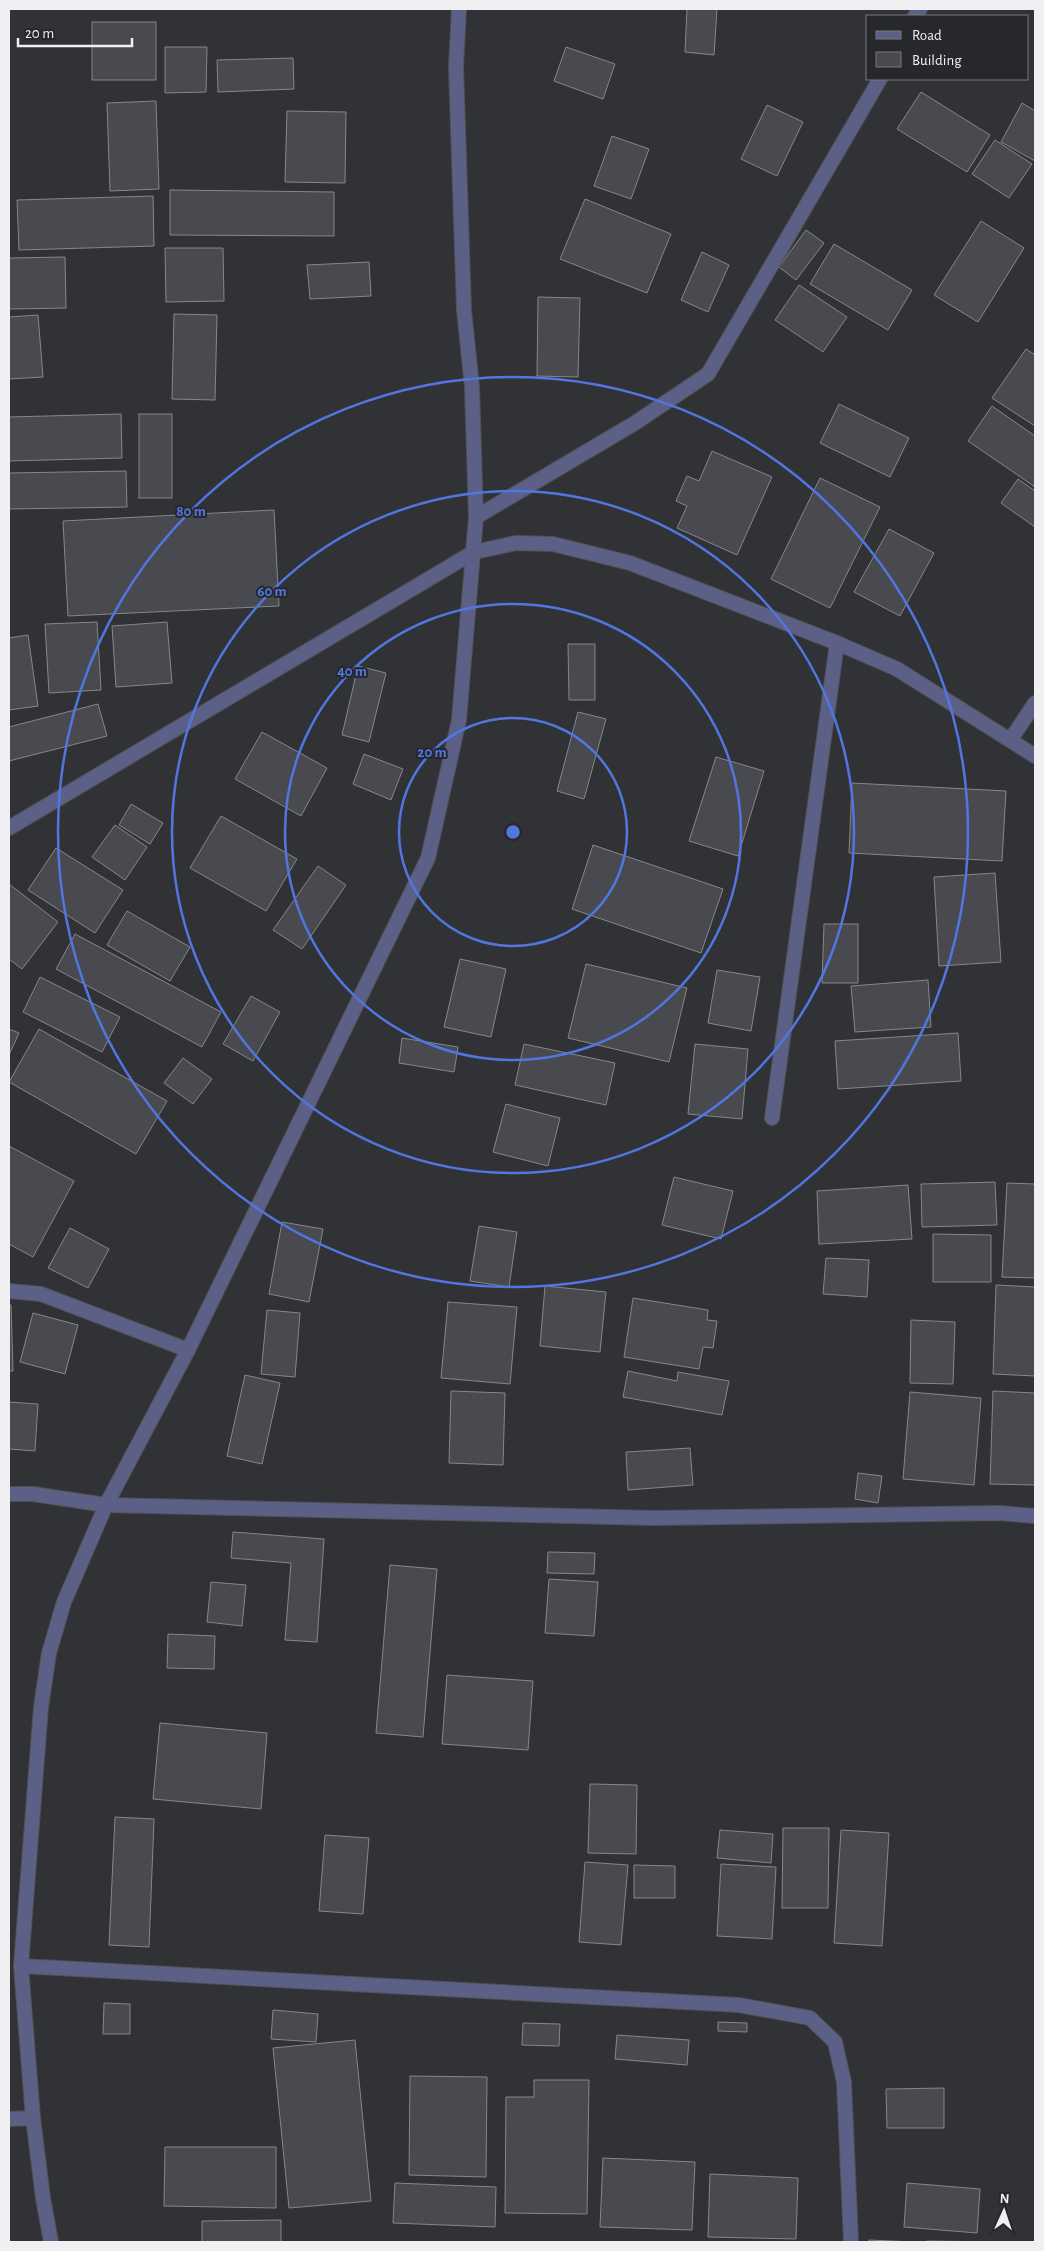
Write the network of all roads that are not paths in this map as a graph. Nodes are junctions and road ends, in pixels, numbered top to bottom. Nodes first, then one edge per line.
1 (459, 9) edge
2 (879, 80) edge
3 (476, 517) junction
4 (474, 552) junction
5 (836, 643) junction
6 (1035, 703) edge
7 (1011, 739) junction
8 (1035, 756) edge
9 (9, 828) edge
10 (772, 1118) dead end
11 (9, 1291) edge
12 (188, 1350) junction
13 (9, 1494) edge
14 (106, 1505) junction
15 (1035, 1516) edge
16 (21, 1966) junction
17 (33, 2118) junction
18 (9, 2119) edge
19 (51, 2242) edge
20 (851, 2242) edge

1 - 3 street
2 - 3 street
3 - 4 street
4 - 5 street
4 - 9 street
4 - 12 street
5 - 7 street
5 - 10 street
6 - 7 street
7 - 8 street
11 - 12 street
12 - 14 street
13 - 14 street
14 - 15 street
14 - 16 street
16 - 17 street
16 - 20 street
17 - 18 street
17 - 19 street

